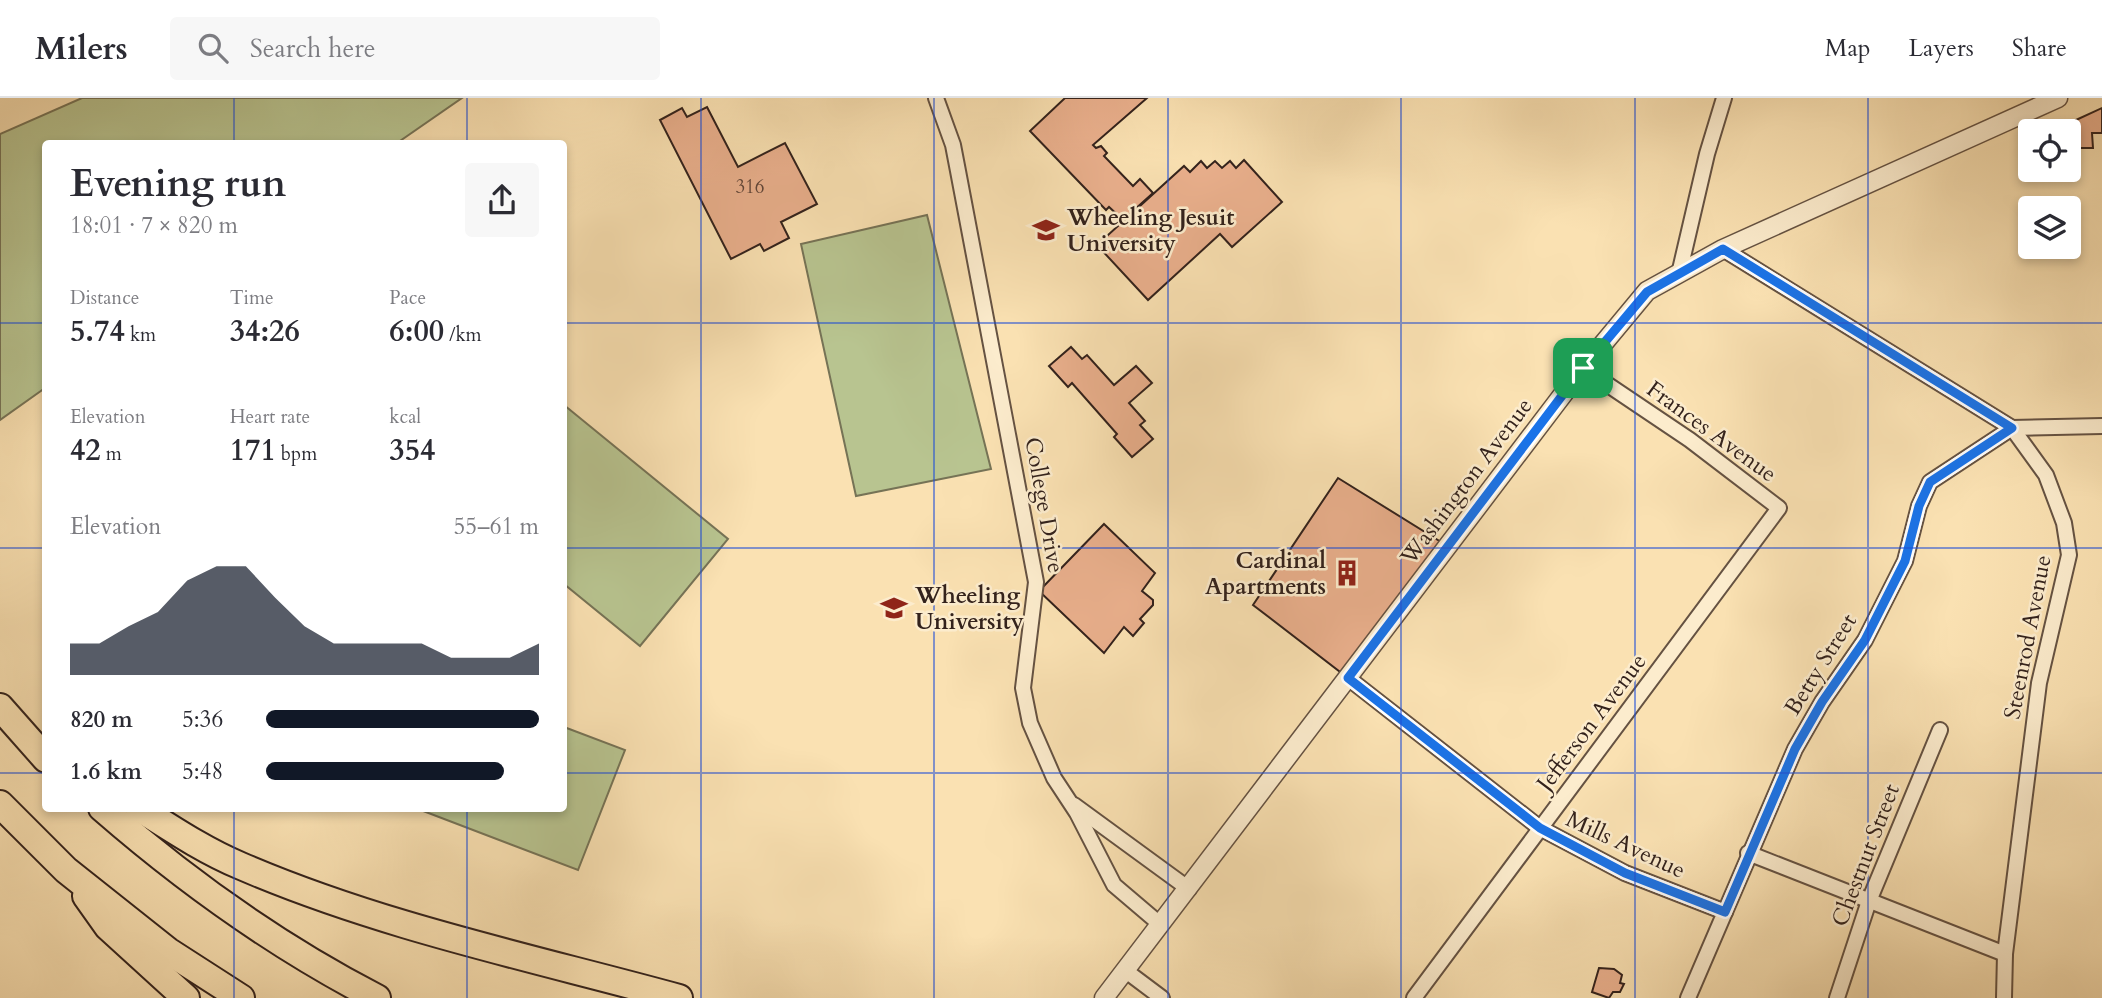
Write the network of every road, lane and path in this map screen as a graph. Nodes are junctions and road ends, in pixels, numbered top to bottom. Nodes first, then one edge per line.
1 (936, 98) edge
2 (1724, 98) edge
3 (2058, 98) edge
4 (1723, 249) junction
5 (1679, 274) junction
6 (1583, 368) junction
7 (2102, 426) edge
8 (2012, 428) junction
9 (1779, 508) joint
10 (1348, 678) junction
11 (0, 700) edge
12 (0, 707) edge
13 (1940, 730) dead end
14 (42, 734) edge
15 (42, 754) edge
16 (1066, 800) junction
17 (0, 804) edge
18 (107, 812) edge
19 (145, 812) edge
20 (1540, 828) junction
21 (1749, 854) junction
22 (66, 870) junction
23 (1189, 889) junction
24 (1869, 901) junction
25 (1725, 912) junction
26 (1161, 925) junction
27 (2005, 954) junction
28 (1126, 971) junction
29 (186, 998) edge
30 (241, 998) edge
31 (377, 998) edge
32 (679, 998) edge
33 (1104, 998) edge
34 (1162, 998) edge
35 (1414, 998) edge
36 (1688, 998) edge
37 (1837, 998) edge
38 (2004, 998) edge

1 - 16 street, College Drive
2 - 5 street
3 - 4 street, Washington Avenue
4 - 5 street, Washington Avenue
4 - 8 street, Steenrod Avenue
5 - 6 street, Washington Avenue
6 - 9 street, Frances Avenue
6 - 10 street, Washington Avenue
7 - 8 street
8 - 21 street, Betty Street
8 - 27 street, Steenrod Avenue
9 - 20 street, Jefferson Avenue
10 - 20 street, Mills Avenue
10 - 23 street, Washington Avenue
11 - 14 highway
12 - 15 highway
13 - 24 street, Chestnut Street
16 - 23 street
16 - 26 street, College Drive
17 - 22 highway
18 - 31 highway
19 - 32 highway
20 - 25 street, Mills Avenue
20 - 35 street, Jefferson Avenue
21 - 24 street
21 - 25 street, Betty Street
22 - 29 highway
22 - 30 highway
23 - 26 street, Washington Avenue
24 - 27 street
24 - 37 street, Chestnut Street
25 - 36 street, Betty Street
26 - 28 street, Washington Avenue
27 - 38 street, Steenrod Avenue
28 - 33 street, Washington Avenue
28 - 34 street

